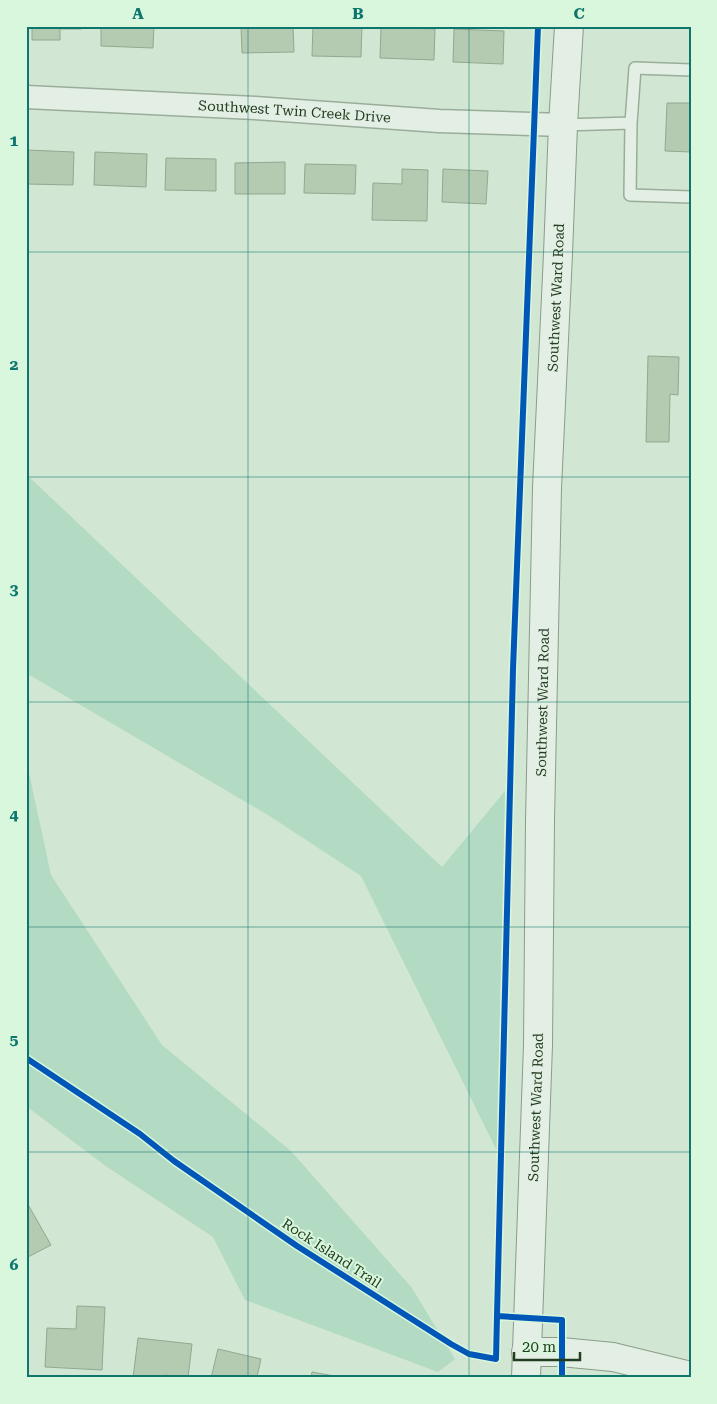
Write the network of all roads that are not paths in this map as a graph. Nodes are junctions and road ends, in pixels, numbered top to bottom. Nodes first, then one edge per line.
1 (569, 26) edge
2 (691, 70) edge
3 (26, 97) edge
4 (631, 123) junction
5 (563, 125) junction
6 (691, 198) edge
7 (526, 1365) edge
8 (691, 1376) edge

1 - 5 main road, Southwest Ward Road
2 - 4 lane
3 - 5 street, Southwest Twin Creek Drive
4 - 5 lane
4 - 6 lane
5 - 7 main road, Southwest Ward Road
7 - 8 main road

